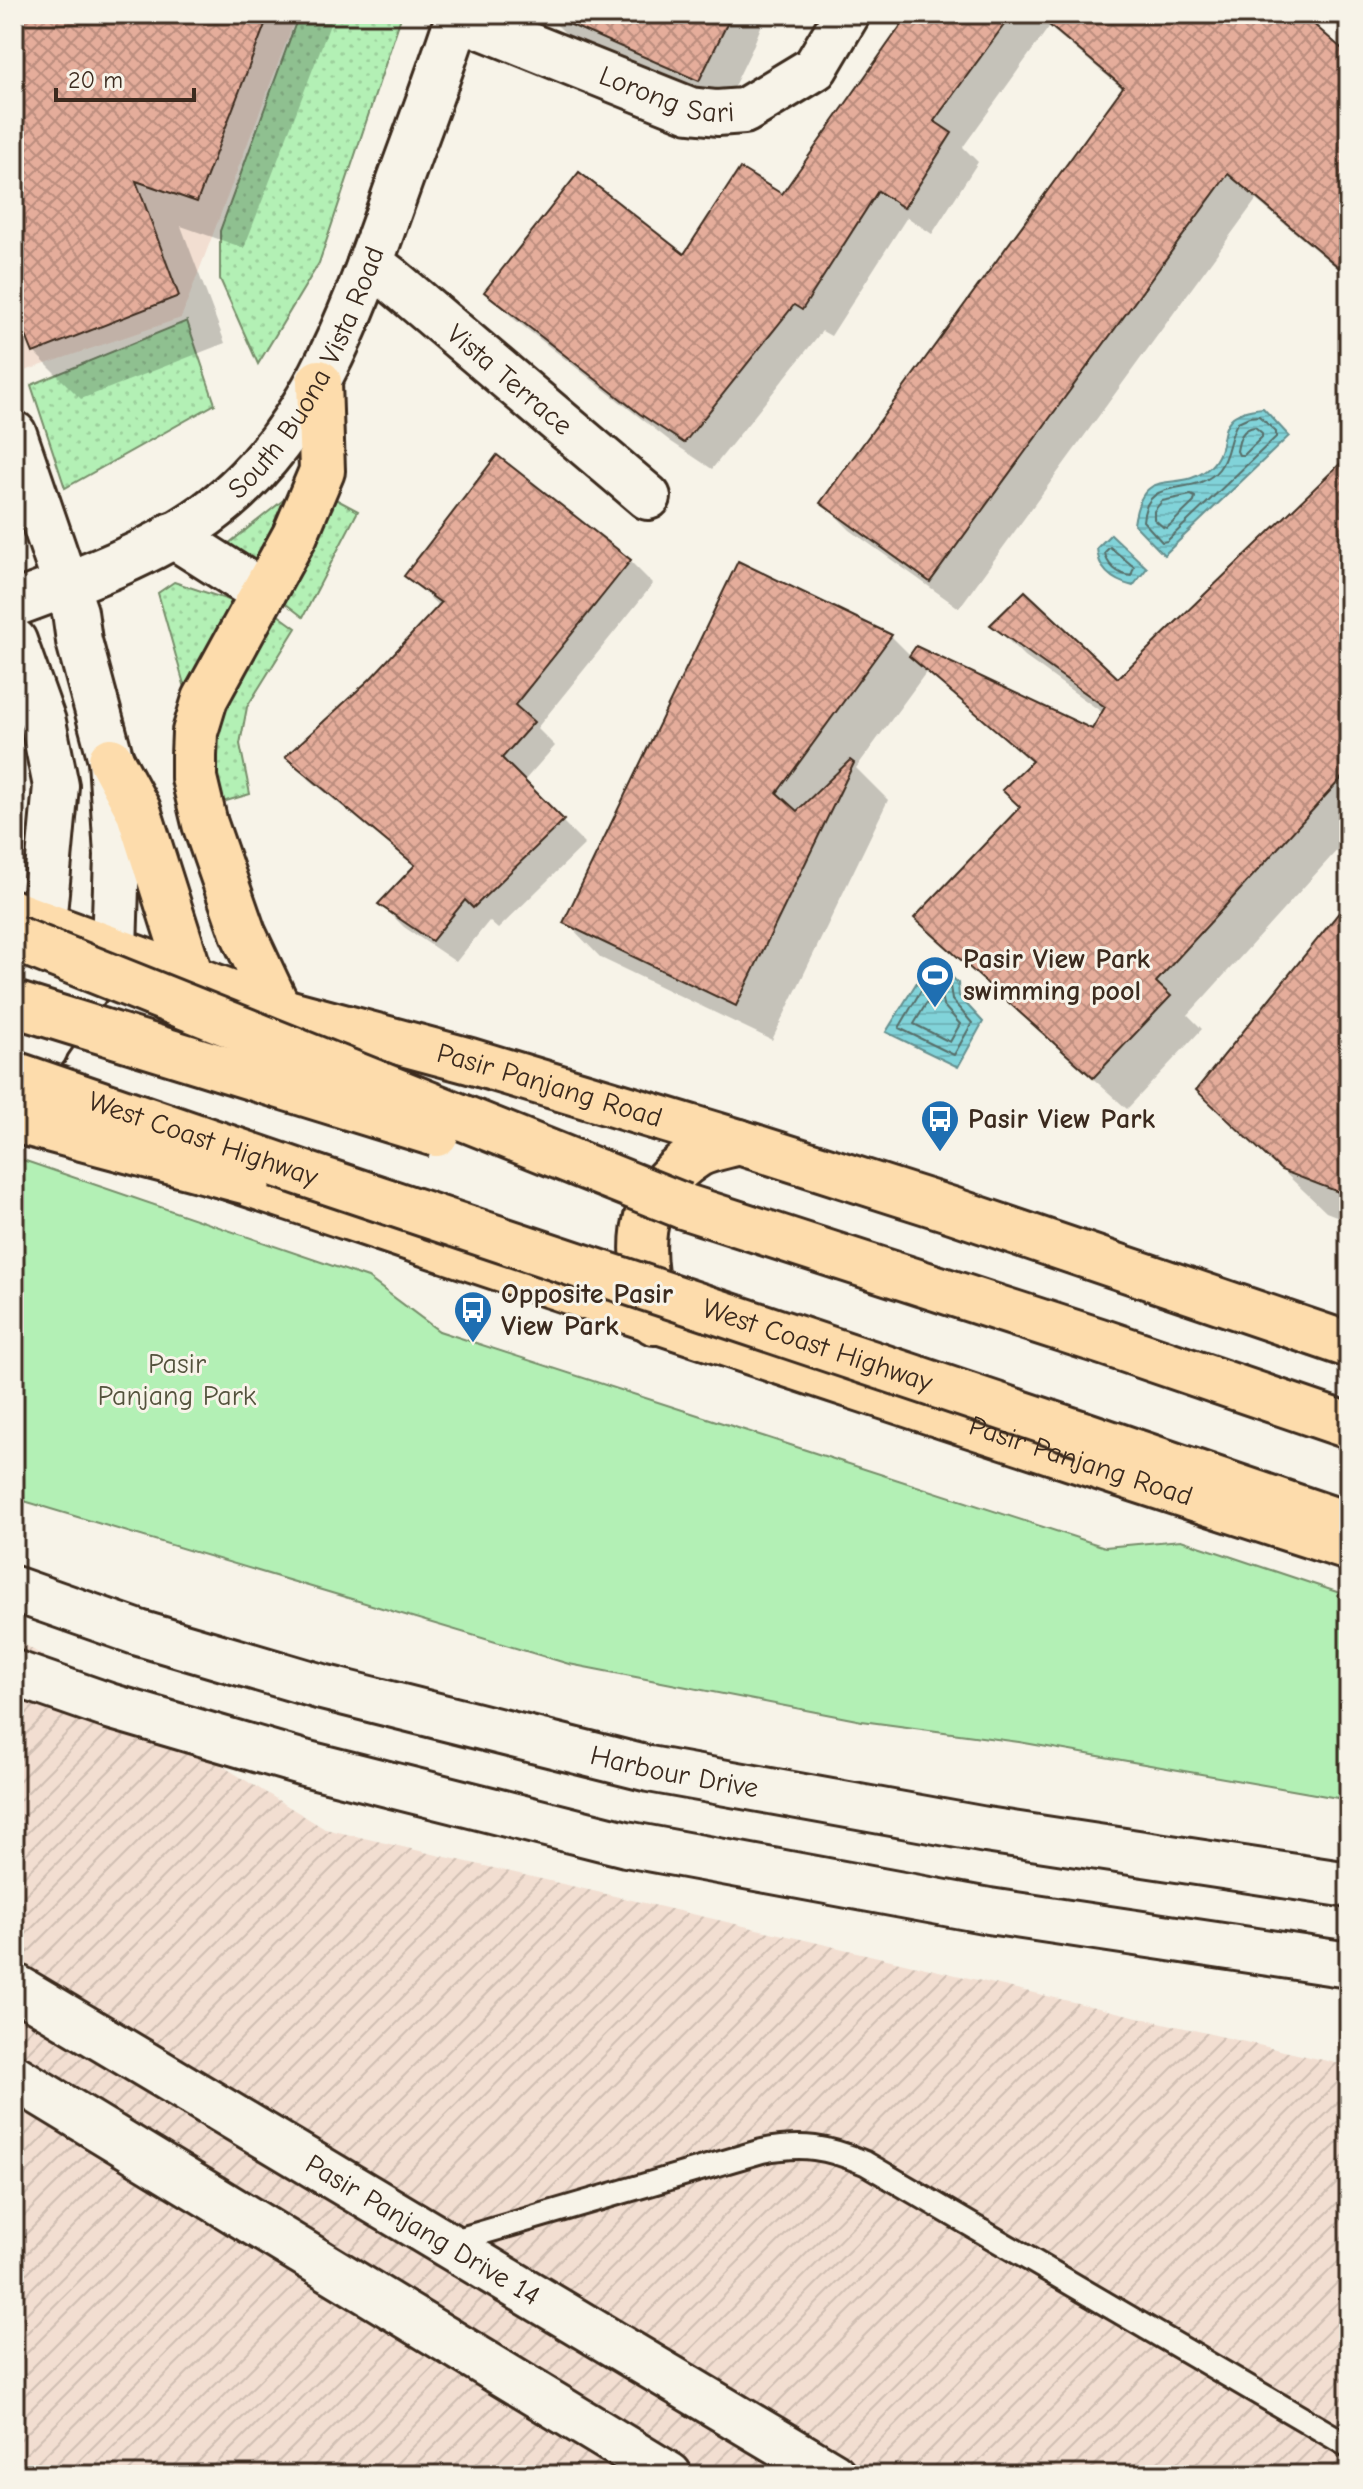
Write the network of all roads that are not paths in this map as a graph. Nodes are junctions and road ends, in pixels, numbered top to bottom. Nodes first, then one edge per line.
1 (847, 14) edge
2 (458, 15) edge
3 (370, 263) junction
4 (319, 382) junction
5 (14, 434) edge
6 (648, 497) dead end
7 (172, 535) junction
8 (67, 585) junction
9 (263, 593) junction
10 (14, 604) edge
11 (14, 641) edge
12 (111, 760) junction
13 (24, 925) edge
14 (114, 949) junction
15 (191, 977) junction
16 (14, 1004) edge
17 (279, 1010) junction
18 (24, 1062) edge
19 (14, 1105) edge
20 (14, 1120) edge
21 (86, 1130) junction
22 (739, 1142) junction
23 (683, 1206) junction
24 (649, 1305) junction
25 (1349, 1345) edge
26 (1349, 1426) edge
27 (1349, 1525) edge
28 (1349, 1548) edge
29 (14, 1589) edge
30 (14, 1673) edge
31 (1349, 1885) edge
32 (1349, 1965) edge
33 (14, 1986) edge
34 (14, 2077) edge
35 (445, 2244) junction
36 (1349, 2446) edge
37 (669, 2475) edge
38 (833, 2475) edge

1 - 2 street, Lorong Sari
2 - 3 street, South Buona Vista Road
3 - 4 street, South Buona Vista Road
3 - 6 street, Vista Terrace
4 - 7 street, South Buona Vista Road
4 - 9 main road
5 - 8 street
7 - 8 street, South Buona Vista Road
7 - 9 street
8 - 10 street, South Buona Vista Road
8 - 12 street
9 - 17 main road
11 - 13 street
12 - 14 street
12 - 15 main road
13 - 14 main road, Pasir Panjang Road
13 - 18 street
13 - 23 main road, bridge
14 - 15 main road, Pasir Panjang Road
14 - 18 street
15 - 17 main road, Pasir Panjang Road
16 - 23 main road, bridge
17 - 22 main road, Pasir Panjang Road
18 - 21 street
18 - 24 main road, West Coast Highway, bridge
19 - 21 main road, Pasir Panjang Road
20 - 24 main road, bridge
21 - 24 main road, Pasir Panjang Road
22 - 24 main road
22 - 25 main road, Pasir Panjang Road
23 - 26 main road
24 - 27 main road, West Coast Highway, bridge
24 - 28 main road, Pasir Panjang Road
29 - 31 street, Harbour Drive
30 - 32 street
33 - 35 street, Pasir Panjang Drive 14
34 - 37 street
35 - 36 lane
35 - 38 street, Pasir Panjang Drive 14

